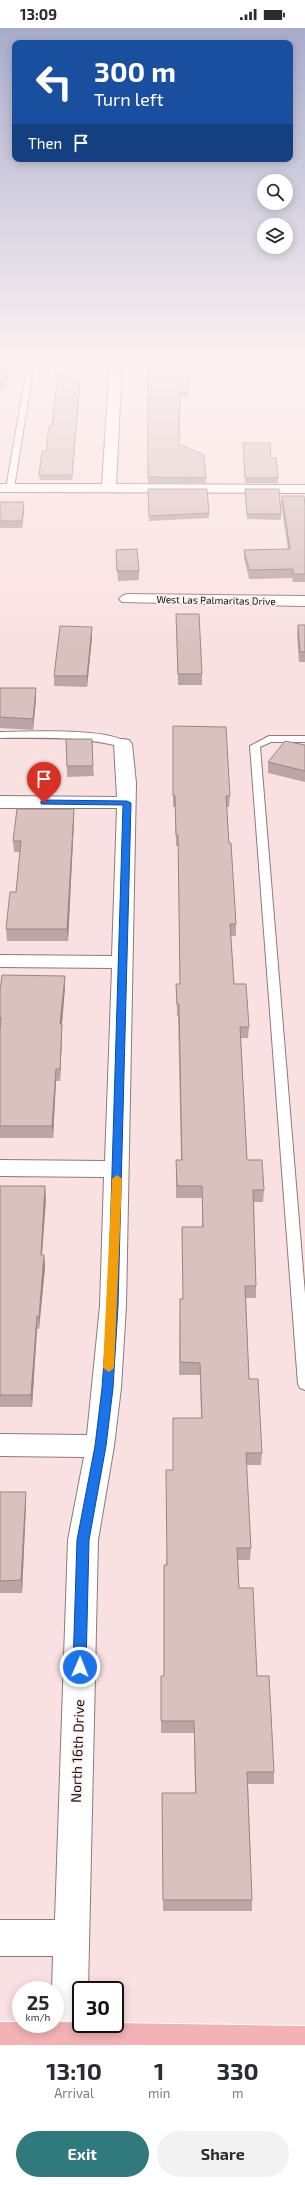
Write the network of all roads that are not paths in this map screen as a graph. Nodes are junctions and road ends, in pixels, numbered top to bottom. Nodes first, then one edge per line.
1 (11, 457) edge
2 (111, 457) edge
3 (5, 488) edge
4 (109, 488) junction
5 (305, 489) edge
6 (128, 598) dead end
7 (305, 601) edge
8 (0, 735) edge
9 (305, 739) edge
10 (123, 744) joint
11 (0, 802) edge
12 (127, 803) junction
13 (0, 961) edge
14 (122, 962) junction
15 (0, 1168) edge
16 (118, 1169) junction
17 (305, 1384) edge
18 (0, 1445) edge
19 (100, 1446) junction
20 (0, 1938) edge
21 (72, 1938) junction
22 (0, 2040) edge
23 (68, 2041) junction
24 (305, 2044) edge

1 - 3 lane
2 - 4 street
3 - 4 street
4 - 5 street
6 - 7 street, West Las Palmaritas Drive
8 - 10 lane
9 - 17 lane
10 - 12 street, North 16th Drive
11 - 12 street
12 - 14 street, North 16th Drive
13 - 14 street
14 - 16 street, North 16th Drive
15 - 16 street
16 - 19 street, North 16th Drive
18 - 19 street
19 - 21 street, North 16th Drive
20 - 21 street
21 - 23 street, North 16th Drive
22 - 23 main road
23 - 24 main road

